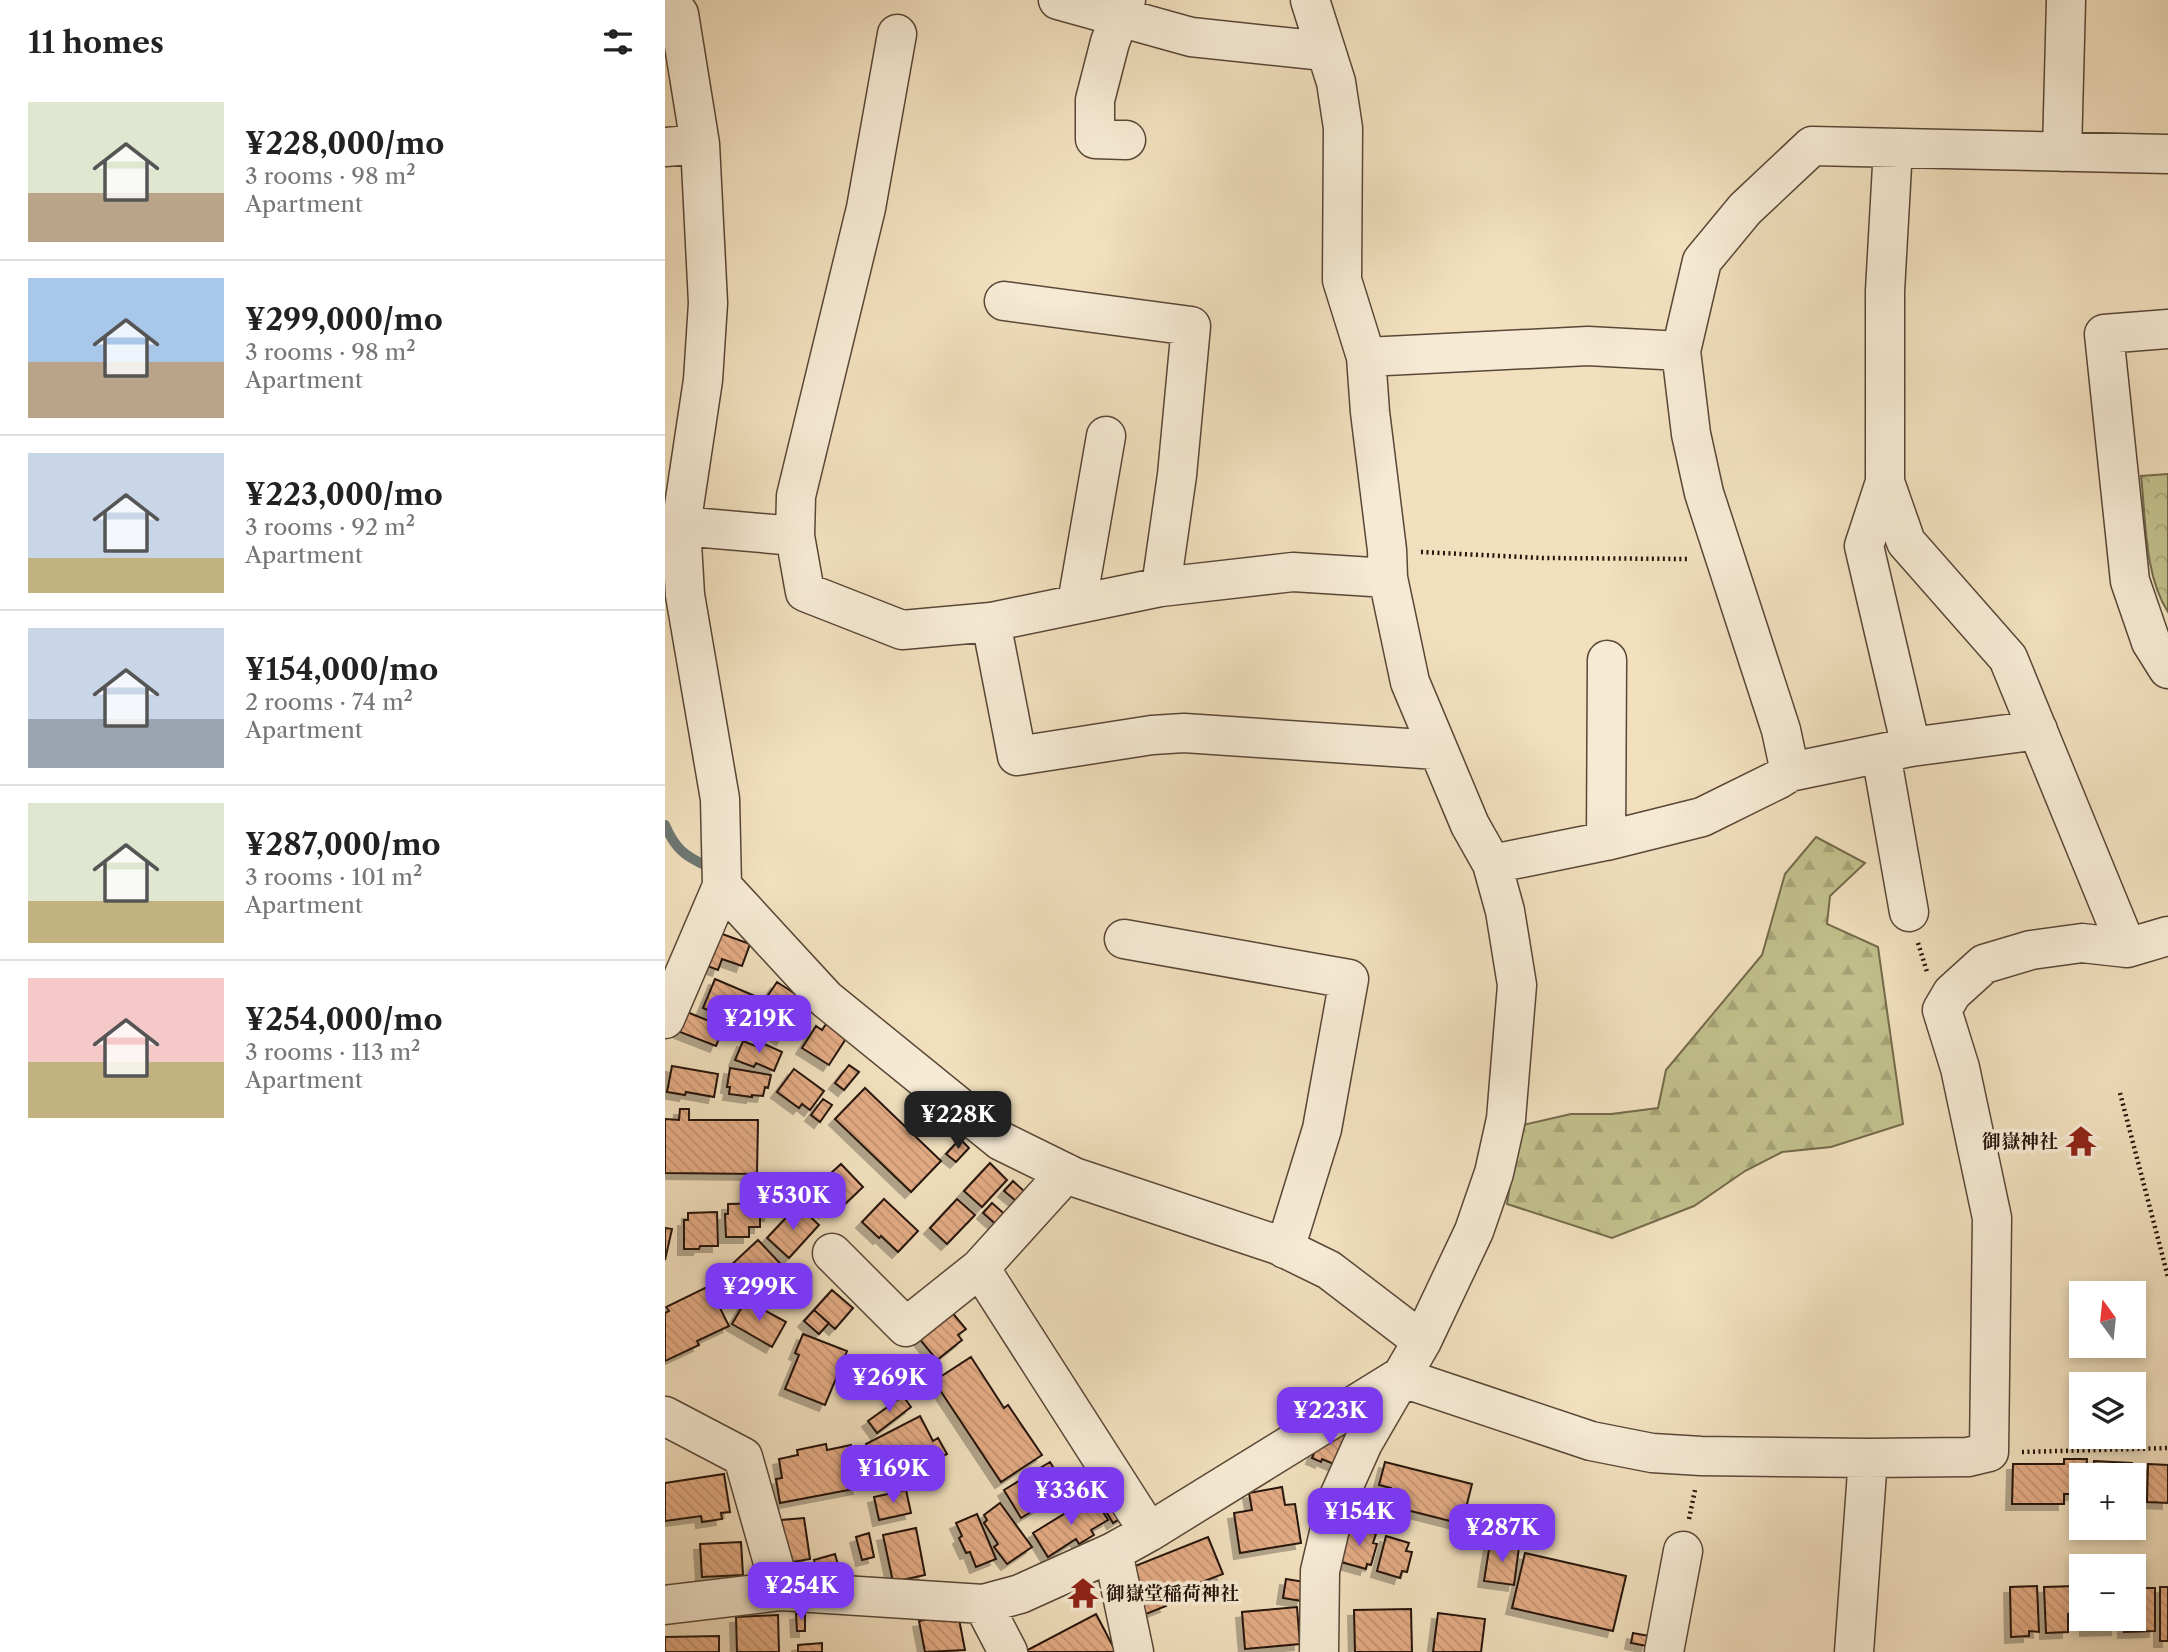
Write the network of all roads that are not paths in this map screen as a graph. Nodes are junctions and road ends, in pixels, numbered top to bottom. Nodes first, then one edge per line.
1 (668, 0) edge
2 (1058, 0) edge
3 (1310, 0) edge
4 (2066, 0) edge
5 (1123, 8) edge
6 (897, 34) dead end
7 (1324, 51) junction
8 (1126, 140) dead end
9 (683, 145) edge
10 (1893, 148) junction
11 (2062, 152) junction
12 (2168, 154) edge
13 (1004, 302) dead end
14 (2168, 330) edge
15 (1681, 351) junction
16 (1366, 357) junction
17 (1105, 436) dead end
18 (1885, 482) junction
19 (795, 536) junction
20 (677, 549) edge
21 (1388, 564) junction
22 (1161, 587) junction
23 (1077, 603) junction
24 (991, 622) junction
25 (1607, 660) dead end
26 (2168, 669) edge
27 (2038, 730) junction
28 (1437, 750) junction
29 (1896, 750) junction
30 (1790, 772) junction
31 (1606, 841) junction
32 (1492, 864) junction
33 (722, 886) junction
34 (1909, 912) road end
35 (2168, 936) edge
36 (1124, 939) dead end
37 (2127, 948) junction
38 (665, 1019) edge
39 (1066, 1173) junction
40 (1285, 1249) junction
41 (832, 1253) dead end
42 (979, 1268) junction
43 (1422, 1341) junction
44 (1400, 1377) junction
45 (665, 1416) edge
46 (1868, 1458) junction
47 (1149, 1532) junction
48 (1683, 1551) road end
49 (1113, 1552) junction
50 (781, 1591) junction
51 (982, 1604) junction
52 (665, 1605) edge
53 (1008, 1652) edge
54 (1134, 1652) edge
55 (1319, 1652) edge
56 (1664, 1652) edge
57 (1854, 1652) edge

1 - 9 street
2 - 5 street
3 - 7 street
4 - 11 street
5 - 7 street
5 - 8 street
6 - 19 street
7 - 16 street
9 - 20 street
10 - 11 street
10 - 15 street
10 - 18 street
11 - 12 street
13 - 22 street
14 - 26 street
15 - 16 street
15 - 30 street
16 - 21 street
17 - 23 street
18 - 27 street
18 - 29 street
19 - 20 street
19 - 24 street
20 - 33 street
21 - 22 street
21 - 28 street
22 - 23 street
23 - 24 street
24 - 28 street
25 - 31 street
27 - 29 street
27 - 37 street
28 - 32 street
29 - 30 street
29 - 34 street
30 - 31 street
31 - 32 street
32 - 43 street
33 - 38 street
33 - 39 street
35 - 37 street
36 - 40 street
37 - 46 street
39 - 40 street
39 - 42 street
40 - 43 street
41 - 42 street
42 - 47 street
43 - 44 street
44 - 46 street
44 - 47 street
44 - 55 street
45 - 50 street
46 - 57 street
47 - 49 street
48 - 56 street
49 - 51 street
49 - 54 street
50 - 51 street
50 - 52 street
51 - 53 street

